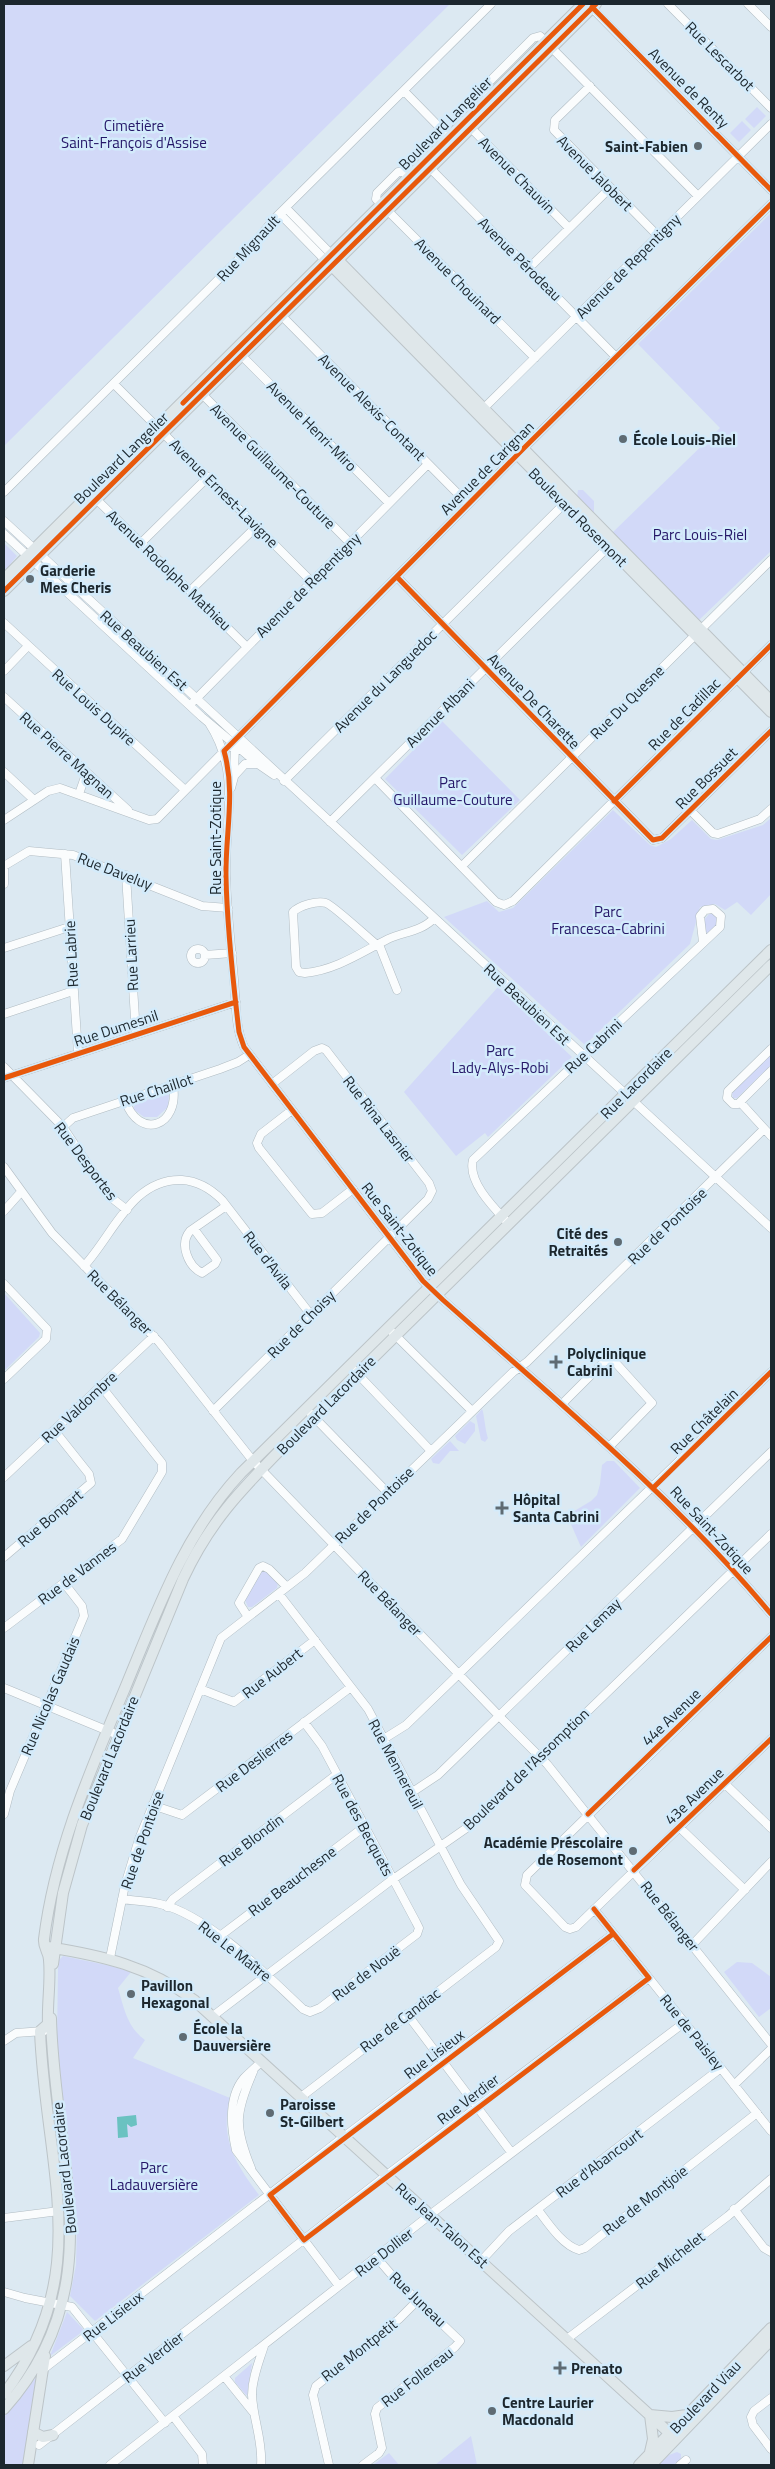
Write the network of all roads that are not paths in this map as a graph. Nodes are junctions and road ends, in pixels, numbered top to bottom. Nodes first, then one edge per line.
1 (491, 4) edge
2 (668, 4) edge
3 (748, 4) edge
4 (590, 5) edge
5 (771, 27) edge
6 (549, 44) junction
7 (590, 86) junction
8 (404, 91) junction
9 (771, 108) edge
10 (771, 124) edge
11 (468, 125) junction
12 (452, 140) junction
13 (738, 156) junction
14 (427, 165) junction
15 (610, 188) junction
16 (771, 190) edge
17 (698, 196) junction
18 (771, 204) edge
19 (385, 207) junction
20 (286, 208) junction
21 (280, 214) junction
22 (569, 228) junction
23 (658, 236) junction
24 (332, 260) junction
25 (529, 268) junction
26 (279, 314) junction
27 (577, 316) junction
28 (239, 353) junction
29 (616, 357) junction
30 (535, 358) junction
31 (114, 384) junction
32 (200, 392) junction
33 (484, 408) junction
34 (161, 431) junction
35 (520, 452) junction
36 (428, 464) junction
37 (208, 478) junction
38 (4, 492) edge
39 (93, 497) junction
40 (568, 500) junction
41 (389, 503) junction
42 (468, 504) junction
43 (4, 521) edge
44 (257, 526) junction
45 (4, 534) edge
46 (141, 543) junction
47 (350, 543) junction
48 (611, 544) junction
49 (33, 555) junction
50 (771, 560) edge
51 (397, 577) junction
52 (4, 579) edge
53 (312, 582) junction
54 (4, 591) edge
55 (190, 591) junction
56 (4, 624) edge
57 (442, 624) junction
58 (119, 628) junction
59 (698, 632) junction
60 (112, 635) junction
61 (771, 645) edge
62 (28, 646) junction
63 (247, 647) junction
64 (485, 669) junction
65 (165, 670) junction
66 (4, 671) edge
67 (740, 675) junction
68 (158, 677) junction
69 (4, 697) edge
70 (196, 698) junction
71 (771, 701) edge
72 (190, 706) junction
73 (771, 712) edge
74 (208, 723) junction
75 (771, 731) edge
76 (236, 740) junction
77 (224, 751) junction
78 (568, 757) junction
79 (258, 764) junction
80 (4, 772) edge
81 (86, 774) junction
82 (234, 777) junction
83 (375, 778) junction
84 (283, 781) junction
85 (185, 790) junction
86 (79, 794) junction
87 (230, 795) junction
88 (34, 800) junction
89 (614, 801) junction
90 (771, 809) edge
91 (691, 811) junction
92 (131, 813) junction
93 (4, 820) edge
94 (330, 822) junction
95 (656, 841) joint
96 (65, 854) junction
97 (461, 864) junction
98 (4, 866) edge
99 (126, 875) junction
100 (4, 884) edge
101 (228, 908) junction
102 (434, 918) junction
103 (69, 927) junction
104 (703, 942) dead end
105 (378, 945) junction
106 (4, 948) edge
107 (771, 950) edge
108 (232, 953) junction
109 (205, 955) dead end
110 (771, 965) edge
111 (397, 990) dead end
112 (73, 991) junction
113 (236, 1002) junction
114 (4, 1014) edge
115 (136, 1034) junction
116 (771, 1049) edge
117 (78, 1053) junction
118 (249, 1055) junction
119 (584, 1056) junction
120 (4, 1067) edge
121 (771, 1071) edge
122 (8, 1076) edge
123 (272, 1084) junction
124 (173, 1085) junction
125 (629, 1098) junction
126 (125, 1100) junction
127 (740, 1102) junction
128 (292, 1110) junction
129 (63, 1127) junction
130 (764, 1129) junction
131 (771, 1136) edge
132 (4, 1167) edge
133 (716, 1177) junction
134 (353, 1189) junction
135 (21, 1192) junction
136 (226, 1206) junction
137 (127, 1210) junction
138 (4, 1211) edge
139 (502, 1216) junction
140 (509, 1224) junction
141 (771, 1228) edge
142 (194, 1229) junction
143 (390, 1237) junction
144 (84, 1266) junction
145 (4, 1284) edge
146 (429, 1287) junction
147 (437, 1295) junction
148 (311, 1315) junction
149 (388, 1328) junction
150 (154, 1336) junction
151 (396, 1336) junction
152 (519, 1367) junction
153 (353, 1370) junction
154 (771, 1372) edge
155 (4, 1379) edge
156 (101, 1386) junction
157 (562, 1404) junction
158 (306, 1409) junction
159 (213, 1411) junction
160 (472, 1411) junction
161 (314, 1416) junction
162 (54, 1430) junction
163 (610, 1446) junction
164 (431, 1451) junction
165 (771, 1452) edge
166 (253, 1461) junction
167 (261, 1470) junction
168 (4, 1477) edge
169 (654, 1487) junction
170 (388, 1493) junction
171 (693, 1528) junction
172 (771, 1534) edge
173 (333, 1545) junction
174 (4, 1557) edge
175 (733, 1570) junction
176 (64, 1582) junction
177 (287, 1587) junction
178 (279, 1594) junction
179 (771, 1614) edge
180 (248, 1617) junction
181 (4, 1628) edge
182 (771, 1637) edge
183 (314, 1640) junction
184 (459, 1674) junction
185 (350, 1687) junction
186 (4, 1688) edge
187 (200, 1689) junction
188 (46, 1706) junction
189 (499, 1716) junction
190 (304, 1722) junction
191 (107, 1731) junction
192 (118, 1735) junction
193 (771, 1739) edge
194 (382, 1740) junction
195 (540, 1757) junction
196 (336, 1775) junction
197 (724, 1783) junction
198 (7, 1789) edge
199 (411, 1792) junction
200 (152, 1805) junction
201 (4, 1814) edge
202 (588, 1814) junction
203 (364, 1827) junction
204 (680, 1827) junction
205 (771, 1828) edge
206 (440, 1846) junction
207 (771, 1862) edge
208 (634, 1870) junction
209 (393, 1879) junction
210 (745, 1890) junction
211 (122, 1899) junction
212 (167, 1907) junction
213 (594, 1909) junction
214 (419, 1930) joint
215 (613, 1934) junction
216 (220, 1936) junction
217 (499, 1942) joint
218 (693, 1944) junction
219 (43, 1946) junction
220 (54, 1948) junction
221 (110, 1958) junction
222 (266, 1974) junction
223 (649, 1978) junction
224 (310, 2012) joint
225 (407, 2014) junction
226 (212, 2016) junction
227 (685, 2022) junction
228 (40, 2031) junction
229 (51, 2031) junction
230 (4, 2041) edge
231 (771, 2044) edge
232 (771, 2049) edge
233 (262, 2062) junction
234 (443, 2062) junction
235 (721, 2068) junction
236 (734, 2085) junction
237 (301, 2097) junction
238 (478, 2107) junction
239 (757, 2113) junction
240 (771, 2131) edge
241 (344, 2137) junction
242 (511, 2152) junction
243 (387, 2176) junction
244 (771, 2179) edge
245 (270, 2195) junction
246 (734, 2209) junction
247 (538, 2210) junction
248 (59, 2212) junction
249 (430, 2215) junction
250 (4, 2218) edge
251 (304, 2240) junction
252 (771, 2252) edge
253 (377, 2258) junction
254 (481, 2261) junction
255 (339, 2286) junction
256 (4, 2292) edge
257 (418, 2300) junction
258 (50, 2303) junction
259 (62, 2304) junction
260 (771, 2328) edge
261 (94, 2332) junction
262 (567, 2340) junction
263 (771, 2340) edge
264 (460, 2341) joint
265 (48, 2342) junction
266 (35, 2344) junction
267 (264, 2346) junction
268 (4, 2366) edge
269 (42, 2371) junction
270 (128, 2376) junction
271 (224, 2376) junction
272 (4, 2394) edge
273 (771, 2398) edge
274 (4, 2409) edge
275 (254, 2413) junction
276 (650, 2415) junction
277 (688, 2415) junction
278 (173, 2416) junction
279 (164, 2423) junction
280 (33, 2432) junction
281 (53, 2434) junction
282 (673, 2436) junction
283 (40, 2445) dead end
284 (771, 2449) edge
285 (650, 2460) edge
286 (28, 2465) edge
287 (110, 2465) edge
288 (203, 2465) edge
289 (260, 2465) edge
290 (329, 2465) edge
291 (363, 2465) edge
292 (639, 2465) edge

1 - 8 street, Rue Mignault
2 - 9 street, Rue Lescarbot
3 - 5 street
4 - 6 main road, Boulevard Langelier
4 - 13 street, Avenue de Renty
6 - 7 street
6 - 11 main road, Boulevard Langelier
6 - 11 main road, Boulevard Langelier
7 - 15 street, Avenue Jalobert
7 - 17 street
8 - 12 street
8 - 20 street, Rue Mignault
10 - 13 street, Avenue de Repentigny
11 - 12 main road, Boulevard Langelier
11 - 22 street, Avenue Chauvin
12 - 14 main road, Boulevard Langelier
13 - 16 street, Avenue de Renty
13 - 17 street, Avenue de Repentigny
14 - 19 main road, Boulevard Langelier
14 - 19 main road, Boulevard Langelier
14 - 25 street, Avenue Pérodeau
15 - 22 street
15 - 23 street, Avenue Jalobert
17 - 23 street, Avenue de Repentigny
18 - 29 street, Avenue de Carignan
19 - 24 main road, Boulevard Langelier
19 - 30 street, Avenue Chouinard
20 - 21 street, Rue Mignault
20 - 24 street, Boulevard Rosemont
21 - 24 street, Boulevard Rosemont
21 - 31 street, Rue Mignault
22 - 25 street
23 - 27 street, Avenue de Repentigny
24 - 26 main road, Boulevard Langelier
24 - 33 main road, Boulevard Rosemont
24 - 35 main road, Boulevard Rosemont
25 - 27 street, Avenue Pérodeau
26 - 28 main road, Boulevard Langelier
26 - 36 street, Avenue Alexis-Contant
27 - 29 street, Avenue Pérodeau
27 - 30 street, Avenue de Repentigny
28 - 32 main road, Boulevard Langelier
28 - 41 street, Avenue Henri-Miro
29 - 35 street, Avenue de Carignan
30 - 33 street, Avenue de Repentigny
31 - 34 street, Avenue Ernest-Lavigne
31 - 38 street, Rue Mignault
32 - 34 main road, Boulevard Langelier
32 - 47 street, Avenue Guillaume-Couture
33 - 35 main road, Boulevard Rosemont
34 - 37 street, Avenue Ernest-Lavigne
34 - 39 main road, Boulevard Langelier
35 - 40 main road, Boulevard Rosemont
35 - 42 street, Avenue de Carignan
36 - 41 street, Avenue de Repentigny
36 - 42 street, Avenue Alexis-Contant
37 - 44 street, Avenue Ernest-Lavigne
37 - 46 street
39 - 46 street, Avenue Rodolphe Mathieu
39 - 49 main road, Boulevard Langelier
40 - 48 main road, Boulevard Rosemont
40 - 57 street, Avenue du Languedoc
41 - 47 street, Avenue de Repentigny
42 - 51 street, Avenue de Carignan
43 - 49 street, Rue Beaubien Est
44 - 53 street, Avenue Ernest-Lavigne
44 - 55 street
45 - 49 street, Rue Beaubien Est
46 - 55 street, Avenue Rodolphe Mathieu
47 - 53 street, Avenue de Repentigny
48 - 59 main road, Boulevard Rosemont
48 - 64 street, Avenue Albani
49 - 52 main road, Boulevard Langelier
49 - 54 main road, Boulevard Langelier
49 - 58 street, Rue Beaubien Est
49 - 60 street, Rue Beaubien Est
50 - 59 street, Rue Du Quesne
51 - 57 street, Avenue De Charette
51 - 76 street, Avenue de Carignan
53 - 63 street, Avenue de Repentigny
55 - 63 street, Avenue Rodolphe Mathieu
56 - 62 street, Rue Louis Dupire
57 - 64 street, Avenue De Charette
57 - 84 street, Avenue du Languedoc
58 - 60 street
58 - 65 street, Rue Beaubien Est
59 - 67 main road, Boulevard Rosemont
59 - 78 street, Rue Du Quesne
60 - 68 street, Rue Beaubien Est
61 - 67 street, Rue de Cadillac
62 - 66 street
62 - 85 street, Rue Louis Dupire
63 - 70 street, Avenue de Repentigny
64 - 78 street, Avenue De Charette
64 - 83 street, Avenue Albani
65 - 68 street
65 - 70 street, Rue Beaubien Est
67 - 71 main road, Boulevard Rosemont
67 - 73 main road, Boulevard Rosemont
67 - 89 street, Rue de Cadillac
68 - 72 street, Rue Beaubien Est
69 - 81 street, Rue Pierre Magnan
70 - 72 street, Avenue de Repentigny
70 - 76 street, Rue Beaubien Est
72 - 74 street, Rue Beaubien Est
74 - 76 street, Rue Beaubien Est
74 - 77 street, Rue Beaubien Est
75 - 91 street, Rue Bossuet
76 - 77 street, Avenue de Carignan
76 - 79 street, Rue Beaubien Est
76 - 82 street, Rue Saint-Zotique
76 - 84 street, Rue Beaubien Est
77 - 85 street, Avenue de Carignan
77 - 87 street, Rue Saint-Zotique
78 - 89 street, Avenue De Charette
78 - 97 street, Rue Du Quesne
79 - 82 street
79 - 84 street, Rue Beaubien Est
80 - 88 street
81 - 86 street
81 - 92 street, Rue Pierre Magnan
82 - 87 street, Rue Saint-Zotique
83 - 94 street, Avenue Albani
83 - 97 street
84 - 94 street, Rue Beaubien Est
85 - 92 street, Avenue de Carignan
86 - 88 street
86 - 92 street
87 - 101 street, Rue Saint-Zotique
88 - 93 street
89 - 95 street, Avenue De Charette
89 - 97 street, Rue de Cadillac
90 - 91 street
91 - 95 street, Rue Bossuet
94 - 102 street, Rue Beaubien Est
96 - 98 street, Rue Daveluy
96 - 99 street, Rue Daveluy
96 - 103 street, Rue Labrie
98 - 100 street
99 - 101 street, Rue Daveluy
99 - 115 street, Rue Larrieu
101 - 108 street, Rue Saint-Zotique
102 - 105 street
102 - 119 street, Rue Beaubien Est
103 - 106 street
103 - 112 street, Rue Labrie
104 - 119 street, Rue Cabrini
105 - 105 street
105 - 111 street
107 - 125 main road, Rue Lacordaire
108 - 109 street
108 - 113 street, Rue Saint-Zotique
110 - 125 main road, Rue Lacordaire
112 - 114 street
112 - 117 street, Rue Labrie
113 - 115 street, Rue Dumesnil
113 - 118 street, Rue Saint-Zotique
115 - 117 street, Rue Dumesnil
116 - 127 street
117 - 122 street, Rue Dumesnil
118 - 123 street, Rue Saint-Zotique
118 - 124 street, Rue Chaillot
119 - 125 street, Rue Beaubien Est
119 - 139 street, Rue Cabrini
120 - 122 street, Rue Desportes
121 - 127 street
122 - 129 street, Rue Desportes
123 - 128 street, Rue Saint-Zotique
123 - 143 street, Rue Rina Lasnier
124 - 126 street, Rue Chaillot
124 - 126 street
125 - 133 street, Rue Beaubien Est
125 - 139 main road, Rue Lacordaire
125 - 140 main road, Rue Lacordaire
126 - 129 street, Rue Chaillot
127 - 130 street
128 - 134 street, Rue Saint-Zotique
128 - 134 street
129 - 137 street, Rue Desportes
130 - 131 street
130 - 133 street, Rue de Pontoise
132 - 135 street, Rue Bélanger
133 - 141 street, Rue Beaubien Est
133 - 152 street, Rue de Pontoise
134 - 143 street, Rue Saint-Zotique
135 - 138 street
135 - 144 street, Rue Bélanger
136 - 137 street, Rue d'Avila
136 - 142 street
136 - 148 street, Rue d'Avila
137 - 144 street, Rue d'Avila
139 - 140 street, Rue Cabrini
139 - 146 main road, Boulevard Lacordaire
140 - 147 main road, Boulevard Lacordaire
142 - 142 street
143 - 146 street, Rue Saint-Zotique
143 - 148 street, Rue de Choisy
144 - 150 street, Rue Bélanger
145 - 155 street
146 - 147 street, Rue Saint-Zotique
146 - 149 main road, Boulevard Lacordaire
147 - 151 main road, Boulevard Lacordaire
147 - 152 street, Rue Saint-Zotique
148 - 159 street, Rue de Choisy
149 - 151 street
149 - 153 main road, Boulevard Lacordaire
150 - 156 street, Rue Valdombre
150 - 159 street, Rue Bélanger
151 - 153 main road, Boulevard Lacordaire
151 - 160 street
152 - 157 street, Rue Saint-Zotique
152 - 160 street, Rue de Pontoise
153 - 158 main road, Boulevard Lacordaire
153 - 161 main road, Boulevard Lacordaire
153 - 164 street
154 - 169 street, Rue Châtelain
156 - 162 street, Rue Valdombre
156 - 176 street, Rue de Vannes
157 - 163 street, Rue Saint-Zotique
157 - 163 street
158 - 161 street
158 - 166 main road, Boulevard Lacordaire
159 - 166 street, Rue Bélanger
160 - 164 street, Rue de Pontoise
161 - 167 main road, Boulevard Lacordaire
161 - 170 street
162 - 168 street, Rue Valdombre
162 - 174 street, Rue Bonpart
163 - 169 street, Rue Saint-Zotique
164 - 170 street, Rue de Pontoise
165 - 171 street, Rue Lemay
166 - 167 street, Rue Bélanger
166 - 191 main road, Boulevard Lacordaire
167 - 173 street, Rue Bélanger
167 - 192 main road, Boulevard Lacordaire
169 - 171 street, Rue Saint-Zotique
169 - 184 street, Rue Châtelain
170 - 173 street, Rue de Pontoise
171 - 175 street, Rue Saint-Zotique
171 - 189 street, Rue Lemay
172 - 175 street, Boulevard de l'Assomption
173 - 177 street, Rue de Pontoise
173 - 184 street, Rue Bélanger
175 - 179 street, Rue Saint-Zotique
175 - 195 street, Boulevard de l'Assomption
176 - 181 street, Rue de Vannes
176 - 188 street, Rue Nicolas Gaudais
177 - 178 street, Rue de Pontoise
177 - 180 street
178 - 180 street, Rue de Pontoise
178 - 183 street, Rue Mennereuil
180 - 187 street, Rue de Pontoise
182 - 202 street, 44e Avenue
183 - 185 street, Rue Mennereuil
183 - 187 street, Rue Aubert
184 - 189 street, Rue Bélanger
184 - 194 street, Rue Châtelain
185 - 190 street, Rue Deslierres
185 - 194 street, Rue Mennereuil
186 - 188 street
187 - 200 street, Rue de Pontoise
188 - 191 street
188 - 198 street, Rue Nicolas Gaudais
189 - 195 street, Rue Bélanger
189 - 199 street, Rue Lemay
190 - 196 street, Rue des Becquets
190 - 200 street, Rue Deslierres
191 - 192 street
191 - 219 main road, Boulevard Lacordaire
192 - 220 main road, Boulevard Lacordaire
193 - 197 street, 43e Avenue
194 - 199 street, Rue Mennereuil
195 - 202 street, Rue Bélanger
195 - 206 street, Boulevard de l'Assomption
196 - 203 street, Rue des Becquets
196 - 212 street, Rue Blondin
197 - 204 street, 43e Avenue
197 - 205 street
198 - 201 street, Rue Nicolas Gaudais
199 - 206 street, Rue Mennereuil
200 - 211 street, Rue de Pontoise
202 - 208 street, Rue Bélanger
202 - 213 street, 44e Avenue
203 - 209 street, Rue des Becquets
203 - 216 street, Rue Beauchesne
204 - 208 street, 43e Avenue
204 - 210 street
206 - 209 street, Boulevard de l'Assomption
206 - 217 street, Rue Mennereuil
207 - 210 street
208 - 213 street, 43e Avenue
208 - 218 street, Rue Bélanger
209 - 214 street, Rue des Becquets
209 - 222 street, Boulevard de l'Assomption
210 - 218 street
211 - 212 street, Rue Le Maître
211 - 221 street, Rue de Pontoise
212 - 216 street, Rue Le Maître
213 - 215 street, Rue de Paisley
214 - 224 street, Rue de Nouë
215 - 223 street, Rue de Paisley
215 - 234 street, Rue Lisieux
216 - 222 street, Rue Le Maître
217 - 225 street, Rue de Candiac
218 - 231 street, Rue Bélanger
219 - 220 main road, Rue Jean-Talon Est
219 - 228 main road, Boulevard Lacordaire
220 - 221 main road, Rue Jean-Talon Est
220 - 229 main road, Boulevard Lacordaire
221 - 226 main road, Rue Jean-Talon Est
222 - 224 street, Rue Le Maître
222 - 226 street, Boulevard de l'Assomption
223 - 227 street, Rue de Paisley
223 - 238 street, Rue Verdier
225 - 234 street
225 - 237 street, Rue de Candiac
226 - 233 main road, Rue Jean-Talon Est
227 - 235 street, Rue de Paisley
227 - 242 street, Rue Dollier
228 - 229 street
228 - 230 street
228 - 248 main road, Boulevard Lacordaire
229 - 259 main road, Boulevard Lacordaire
232 - 236 street
233 - 237 main road, Rue Jean-Talon Est
233 - 245 street
234 - 238 street
234 - 241 street, Rue Lisieux
235 - 236 street, Rue de Paisley
235 - 247 street, Rue d'Abancourt
236 - 239 street, Rue de Paisley
237 - 241 main road, Rue Jean-Talon Est
238 - 242 street
238 - 243 street, Rue Verdier
239 - 240 street, Rue de Paisley
239 - 247 street, Rue de Montjoie
241 - 243 main road, Rue Jean-Talon Est
241 - 245 street, Rue Lisieux
242 - 249 street, Rue Dollier
243 - 249 main road, Rue Jean-Talon Est
243 - 251 street, Rue Verdier
244 - 246 street, Rue Michelet
245 - 251 street
245 - 261 street, Rue Lisieux
246 - 252 street
246 - 262 street, Rue Michelet
247 - 254 street, Rue d'Abancourt
248 - 250 street
248 - 258 main road, Boulevard Lacordaire
249 - 253 street, Rue Dollier
249 - 254 main road, Rue Jean-Talon Est
251 - 255 street
251 - 270 street, Rue Verdier
253 - 255 street, Rue Dollier
253 - 257 street, Rue Juneau
254 - 262 main road, Rue Jean-Talon Est
255 - 267 street, Rue Dollier
256 - 258 street
257 - 264 street, Rue Juneau
257 - 290 street, Rue Montpetit
258 - 259 street
258 - 266 main road, Boulevard Lacordaire
259 - 261 street
259 - 265 main road, Boulevard Lacordaire
260 - 277 main road, Boulevard Viau
261 - 269 street, Rue Lisieux
261 - 270 street
262 - 276 main road, Rue Jean-Talon Est
263 - 282 main road, Boulevard Viau
264 - 291 street, Rue Follereau
265 - 269 main road
265 - 274 main road, Boulevard Lacordaire
266 - 268 main road
266 - 272 main road, Boulevard Lacordaire
267 - 271 street, Rue Dollier
267 - 275 street
269 - 280 main road
270 - 279 street
270 - 281 street, Rue Verdier
271 - 275 street
271 - 278 street, Rue Dollier
273 - 284 street
275 - 289 street
276 - 277 main road
276 - 282 main road, Rue Jean-Talon Est
276 - 285 main road
277 - 282 main road, Boulevard Viau
278 - 279 street, Rue Dollier
278 - 288 street
279 - 287 street, Rue Dollier
280 - 281 main road
280 - 286 main road
281 - 283 street, Rue Verdier
282 - 285 main road, Boulevard Viau
285 - 292 main road, Boulevard Viau

